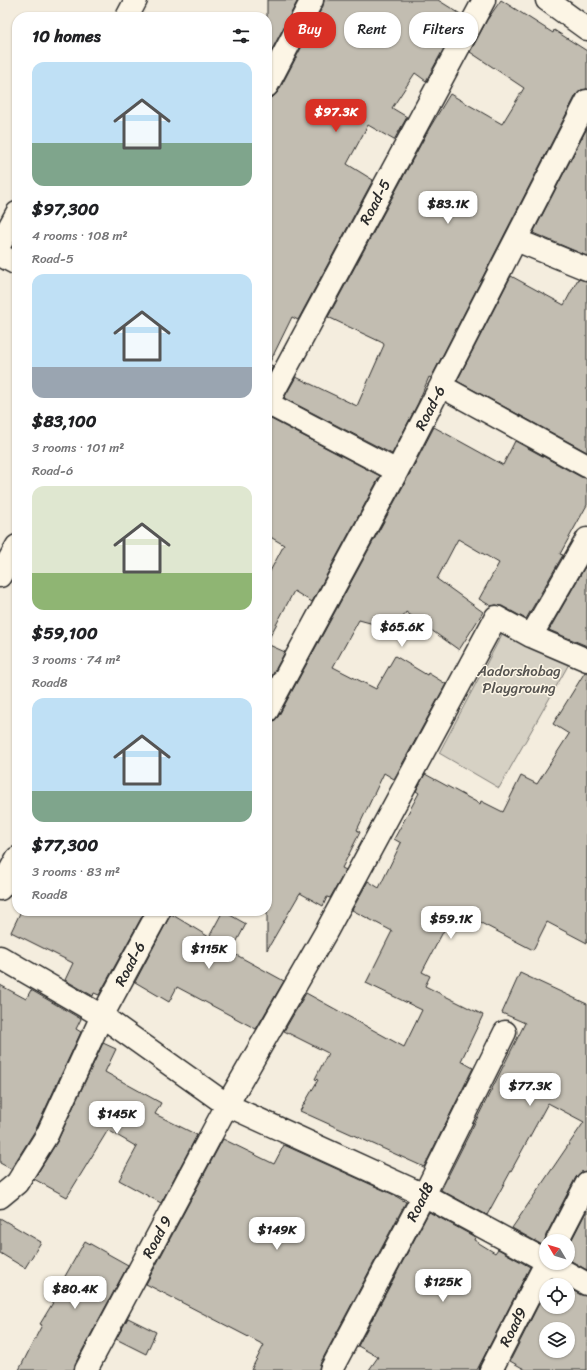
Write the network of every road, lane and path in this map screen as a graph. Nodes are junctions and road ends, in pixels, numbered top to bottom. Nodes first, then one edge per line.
1 (136, 0) edge
2 (312, 0) edge
3 (484, 0) edge
4 (547, 0) edge
5 (130, 12) edge
6 (587, 29) edge
7 (272, 76) edge
8 (587, 101) edge
9 (12, 222) edge
10 (516, 240) junction
11 (0, 244) edge
12 (0, 255) edge
13 (12, 261) edge
14 (587, 269) edge
15 (441, 386) junction
16 (272, 395) edge
17 (272, 407) edge
18 (587, 466) edge
19 (397, 471) junction
20 (587, 540) edge
21 (12, 555) edge
22 (0, 576) edge
23 (531, 636) junction
24 (587, 660) edge
25 (272, 702) edge
26 (12, 867) edge
27 (0, 889) edge
28 (156, 916) edge
29 (0, 957) edge
30 (102, 1016) junction
31 (505, 1032) dead end
32 (227, 1105) junction
33 (587, 1183) edge
34 (424, 1195) junction
35 (0, 1197) edge
36 (561, 1234) edge
37 (539, 1258) edge
38 (543, 1270) edge
39 (562, 1270) edge
40 (587, 1284) edge
41 (86, 1370) edge
42 (331, 1370) edge
43 (491, 1370) edge

1 - 5 street
2 - 7 street
3 - 16 street, Road-5
4 - 6 street
8 - 10 street, Road-6
9 - 11 street
10 - 14 street
10 - 15 street, Road-6
12 - 13 street
15 - 18 street
15 - 19 street, Road-6
17 - 19 street
19 - 25 street, Road-6
20 - 23 street
21 - 22 street
23 - 24 street
23 - 32 street, Road 9
26 - 27 street
28 - 30 street, Road-6
29 - 30 street
30 - 32 street
30 - 35 street, Road-6
31 - 34 street, Road8
32 - 34 street
32 - 41 street, Road 9
33 - 36 street
34 - 37 street
34 - 42 street, Road8
38 - 43 street, Road9
39 - 40 street

